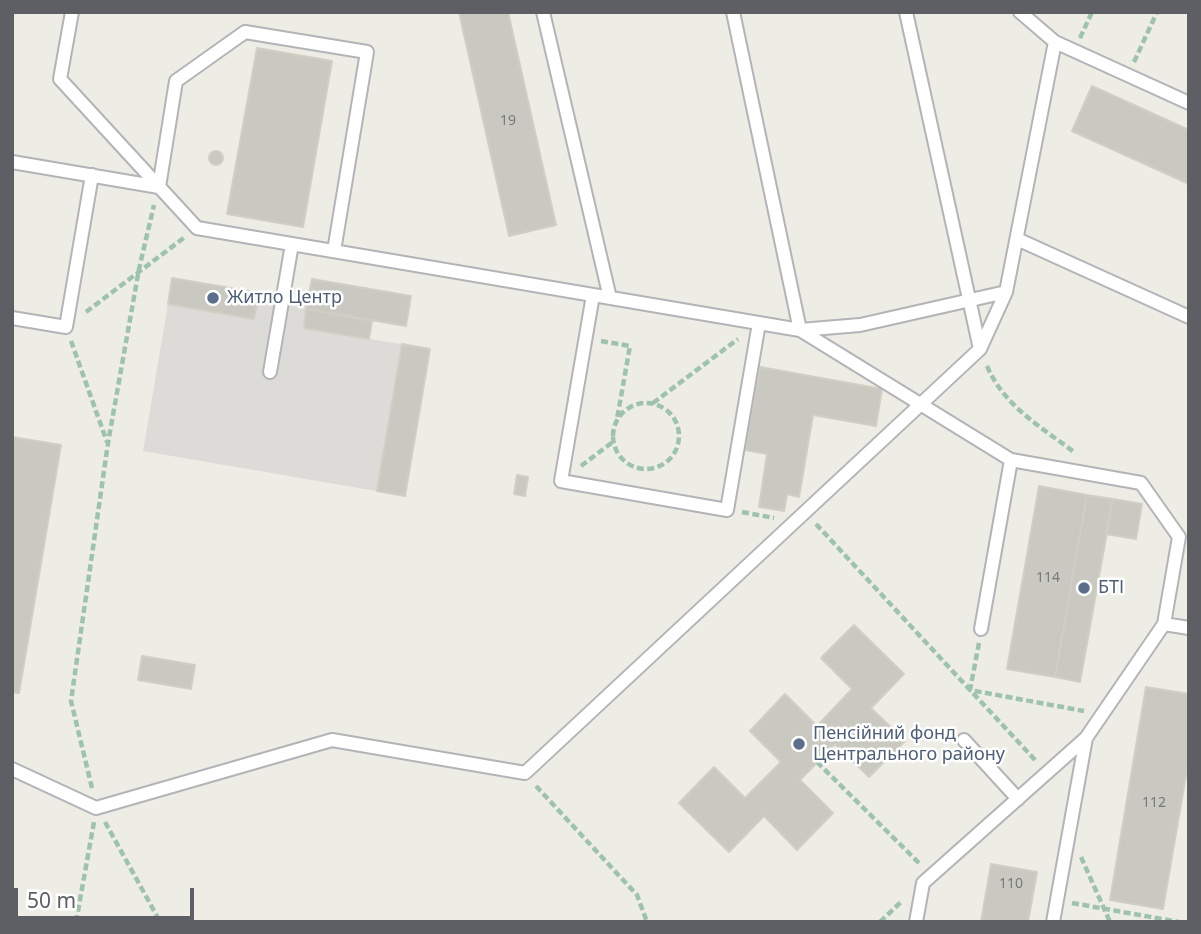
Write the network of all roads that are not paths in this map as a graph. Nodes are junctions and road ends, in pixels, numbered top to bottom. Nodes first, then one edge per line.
1 (72, 12) edge
2 (543, 12) edge
3 (733, 12) edge
4 (906, 12) edge
5 (1020, 12) edge
6 (1055, 42) junction
7 (1189, 103) edge
8 (12, 162) edge
9 (92, 175) junction
10 (159, 187) junction
11 (1017, 239) junction
12 (292, 244) junction
13 (334, 251) junction
14 (1006, 292) junction
15 (593, 295) junction
16 (610, 298) junction
17 (970, 300) junction
18 (1189, 317) edge
19 (12, 318) edge
20 (759, 323) junction
21 (800, 330) junction
22 (980, 349) junction
23 (270, 372) dead end
24 (921, 405) junction
25 (1011, 460) junction
26 (1164, 624) junction
27 (1189, 628) edge
28 (981, 629) road end
29 (1086, 738) junction
30 (964, 740) dead end
31 (12, 769) edge
32 (1018, 799) junction
33 (916, 922) edge
34 (1053, 922) edge

1 - 10 lane
2 - 16 lane
3 - 21 lane
4 - 17 lane
5 - 6 lane
6 - 7 lane
6 - 11 lane
8 - 9 lane
9 - 10 lane
9 - 19 lane
10 - 12 lane
10 - 13 lane
11 - 14 lane
11 - 18 lane
12 - 13 lane
12 - 23 lane
13 - 15 lane
14 - 17 lane
14 - 22 lane
15 - 16 lane
15 - 20 lane
16 - 20 lane
17 - 21 lane
17 - 22 lane
20 - 21 lane
21 - 24 lane
22 - 24 lane
24 - 25 lane
24 - 31 lane
25 - 26 lane
25 - 28 lane
26 - 27 lane
26 - 29 lane
29 - 32 lane
29 - 34 lane
30 - 32 lane
32 - 33 lane

